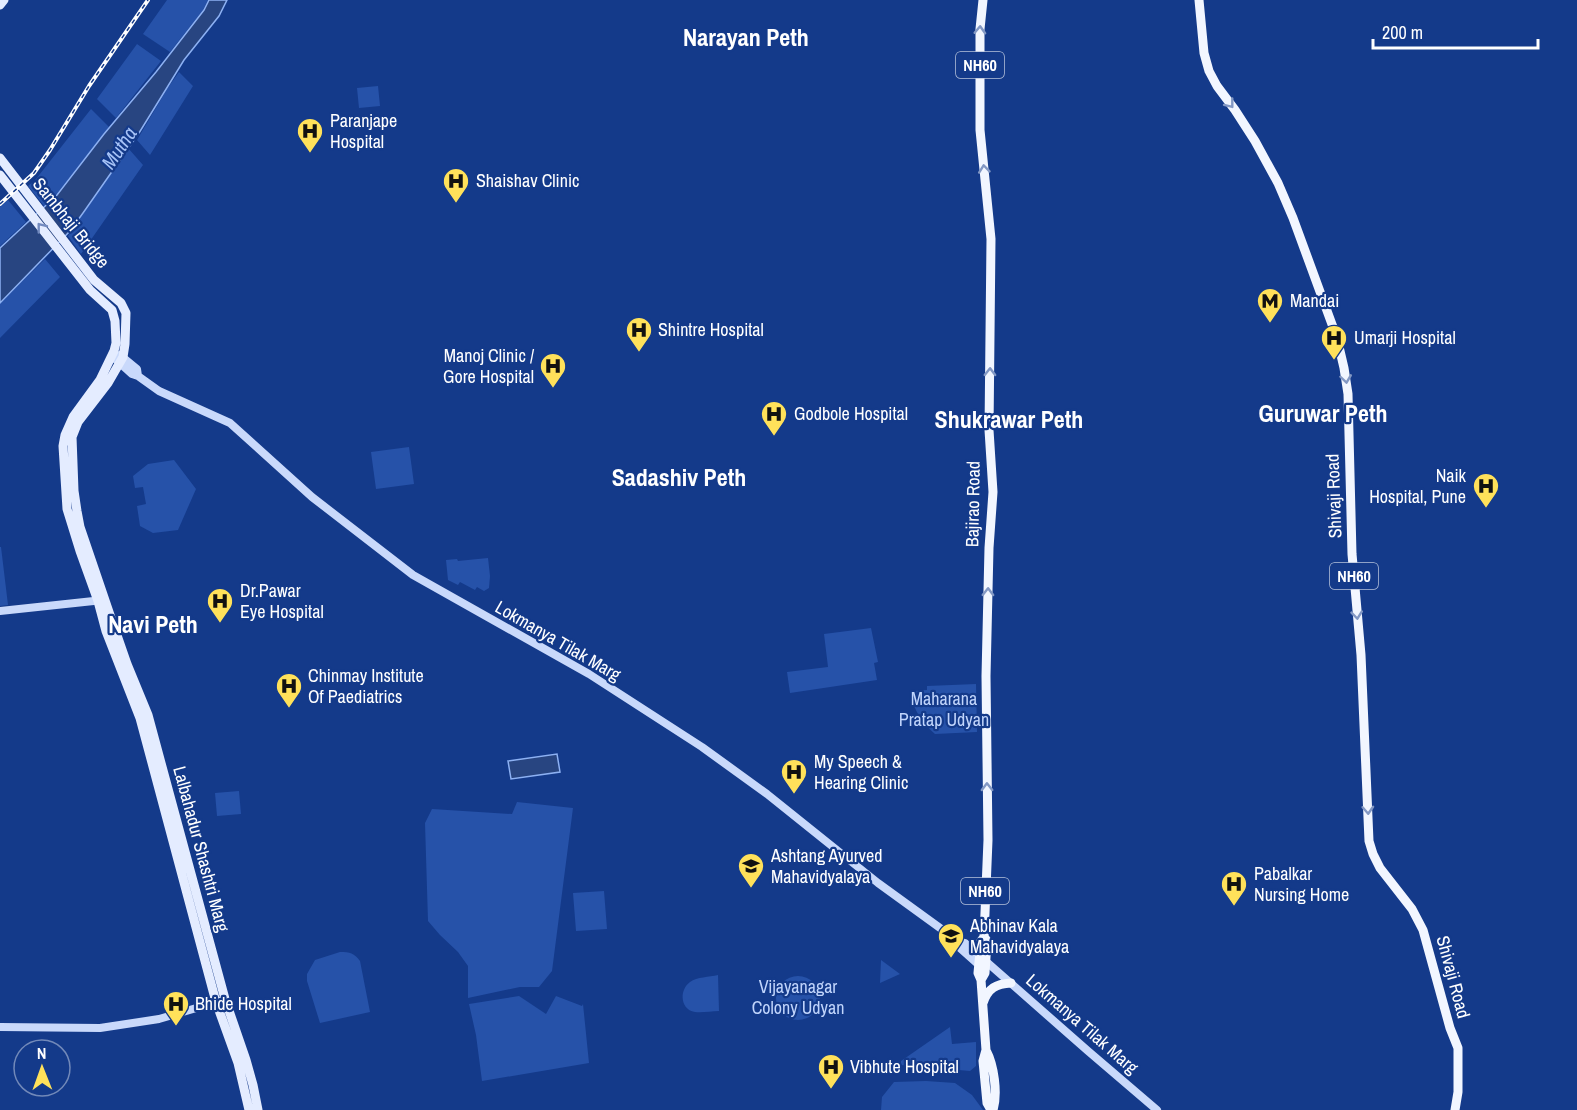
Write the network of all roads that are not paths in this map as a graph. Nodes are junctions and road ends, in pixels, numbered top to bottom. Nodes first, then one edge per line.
1 (4, 0) edge
2 (983, 0) edge
3 (1199, 0) edge
4 (0, 5) edge
5 (0, 159) edge
6 (0, 175) edge
7 (11, 182) junction
8 (122, 303) joint
9 (117, 357) junction
10 (102, 600) junction
11 (0, 611) edge
12 (982, 960) junction
13 (1011, 983) junction
14 (221, 1001) junction
15 (982, 1006) junction
16 (0, 1027) edge
17 (249, 1110) edge
18 (258, 1110) edge
19 (992, 1110) edge
20 (1157, 1110) edge
21 (1455, 1110) edge

1 - 4 main road
12 -> 2 highway, Bajirao Road / NH60
3 -> 21 highway, Shivaji Road / NH60
5 - 7 main road, Sambhaji Bridge
6 - 7 main road, Sambhaji Bridge
7 - 8 main road, Sambhaji Bridge
9 -> 7 main road, Sambhaji Bridge
8 - 9 main road, Lalbahadur Shashtri Marg
9 - 10 main road, Lalbahadur Shashtri Marg
9 - 12 main road, Lokmanya Tilak Marg
10 - 11 main road
10 - 14 main road, Lalbahadur Shashtri Marg
12 - 13 main road, Lokmanya Tilak Marg
12 - 15 highway, NH60
13 - 15 highway
13 - 20 main road, Lokmanya Tilak Marg
14 - 16 main road
14 - 17 main road, Lalbahadur Shashtri Marg
14 - 18 main road, Lalbahadur Shashtri Marg
15 - 19 highway, NH60

